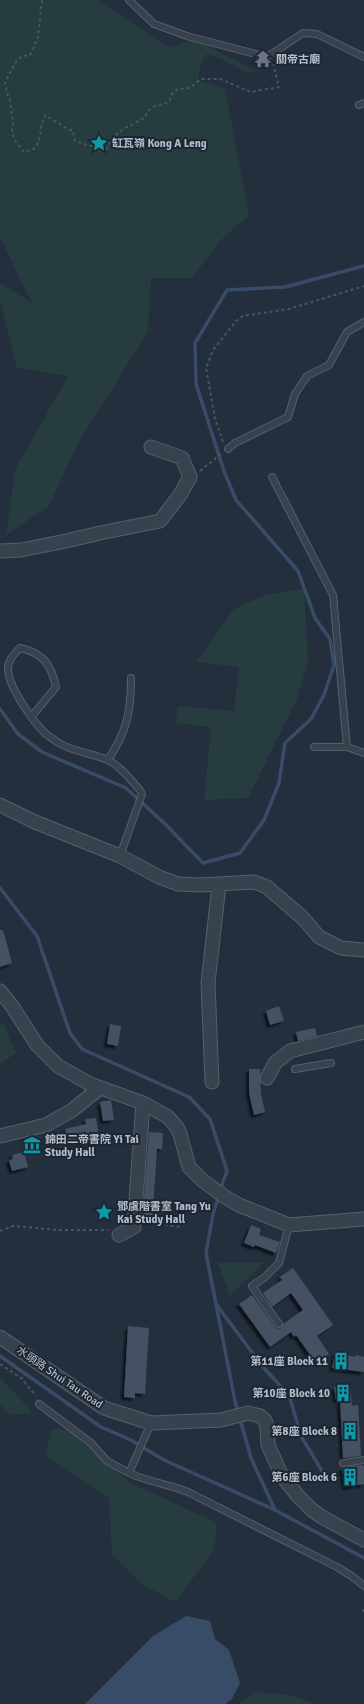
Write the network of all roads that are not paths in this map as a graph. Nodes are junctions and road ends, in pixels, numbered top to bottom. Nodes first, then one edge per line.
1 (129, 0) edge
2 (364, 57) edge
3 (364, 322) edge
4 (151, 447) dead end
5 (226, 450) road end
6 (272, 477) dead end
7 (0, 551) edge
8 (131, 678) dead end
9 (32, 716) junction
10 (314, 747) dead end
11 (347, 747) junction
12 (364, 753) edge
13 (108, 760) junction
14 (0, 805) edge
15 (120, 856) junction
16 (220, 884) junction
17 (364, 950) edge
18 (0, 991) edge
19 (364, 1032) edge
20 (331, 1062) dead end
21 (295, 1069) dead end
22 (268, 1078) dead end
23 (212, 1082) dead end
24 (100, 1088) junction
25 (142, 1103) junction
26 (0, 1136) edge
27 (364, 1219) edge
28 (289, 1225) junction
29 (119, 1235) road end
30 (279, 1324) dead end
31 (0, 1337) edge
32 (39, 1404) road end
33 (149, 1428) junction
34 (364, 1460) edge
35 (343, 1463) dead end
36 (129, 1473) junction
37 (364, 1540) edge
38 (364, 1586) edge

1 - 2 lane
3 - 5 lane
4 - 7 street
6 - 11 lane
8 - 13 lane
9 - 9 lane
9 - 13 lane
10 - 11 lane
11 - 12 lane
13 - 15 lane
14 - 15 street
15 - 16 street
16 - 17 street
16 - 23 street
18 - 24 street
19 - 22 street
20 - 21 lane
24 - 25 street
24 - 26 street
25 - 28 street
25 - 29 street
27 - 28 street
28 - 30 lane
31 - 33 street, 水頭路 Shui Tau Road
32 - 36 lane
33 - 36 lane
33 - 37 street, 水頭路 Shui Tau Road
34 - 35 lane
36 - 38 lane

